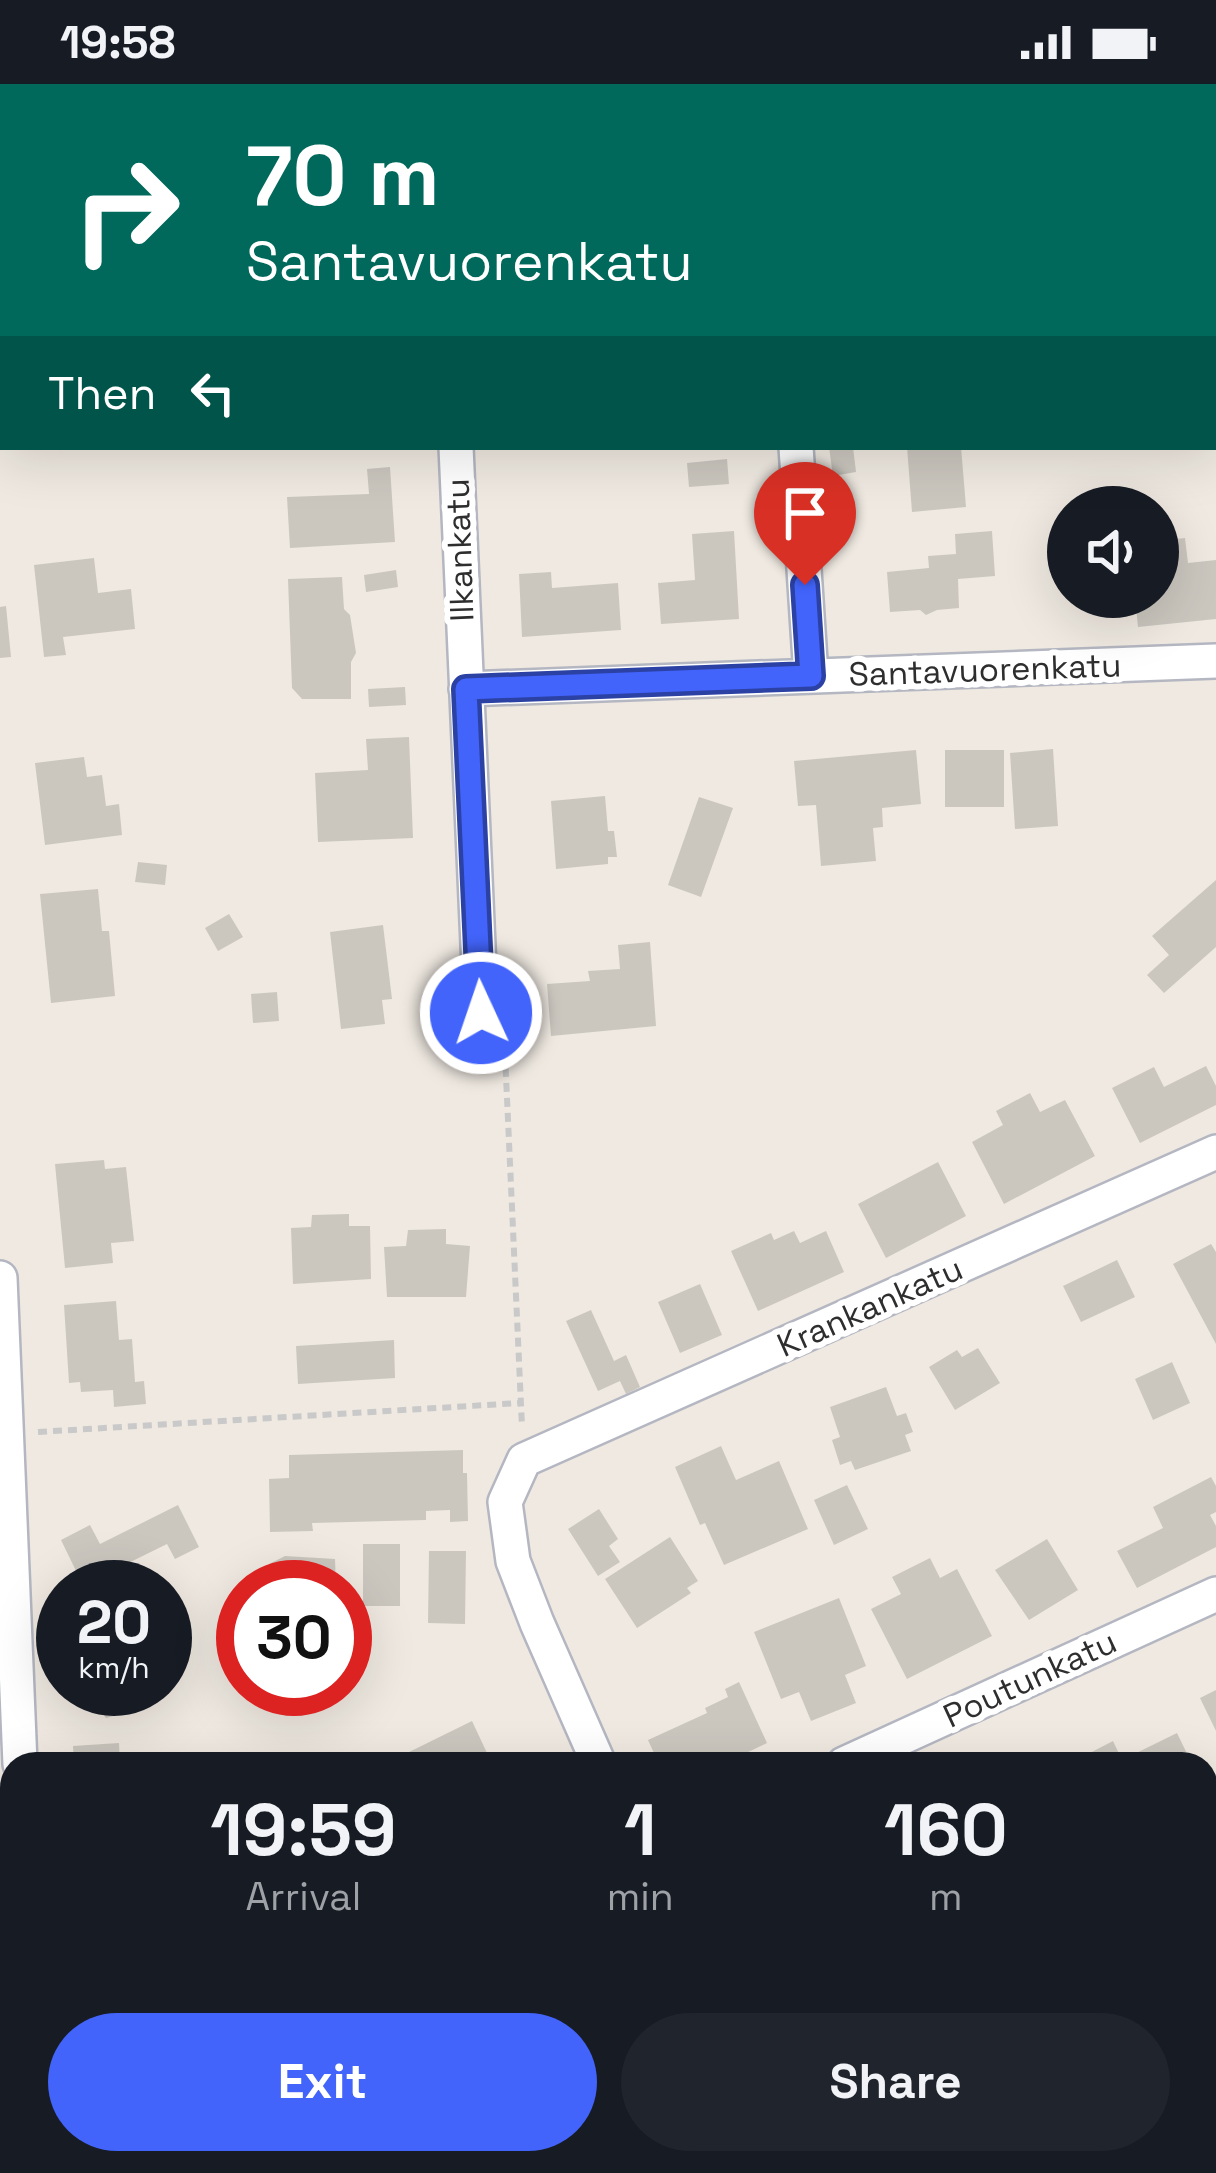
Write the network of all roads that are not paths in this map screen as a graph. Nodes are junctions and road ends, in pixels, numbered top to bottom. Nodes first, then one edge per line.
1 (456, 450) edge
2 (796, 450) edge
3 (1216, 662) edge
4 (811, 676) junction
5 (466, 689) junction
6 (481, 1013) road end
7 (1216, 1152) edge
8 (0, 1278) edge
9 (1216, 1594) edge
10 (20, 1752) edge
11 (594, 1752) edge
12 (870, 1752) edge

1 - 5 street, Ilkankatu
2 - 4 street
3 - 4 street, Santavuorenkatu
4 - 5 street, Santavuorenkatu
5 - 6 street, Ilkankatu
7 - 11 street, Krankankatu
8 - 10 street
9 - 12 street, Poutunkatu

